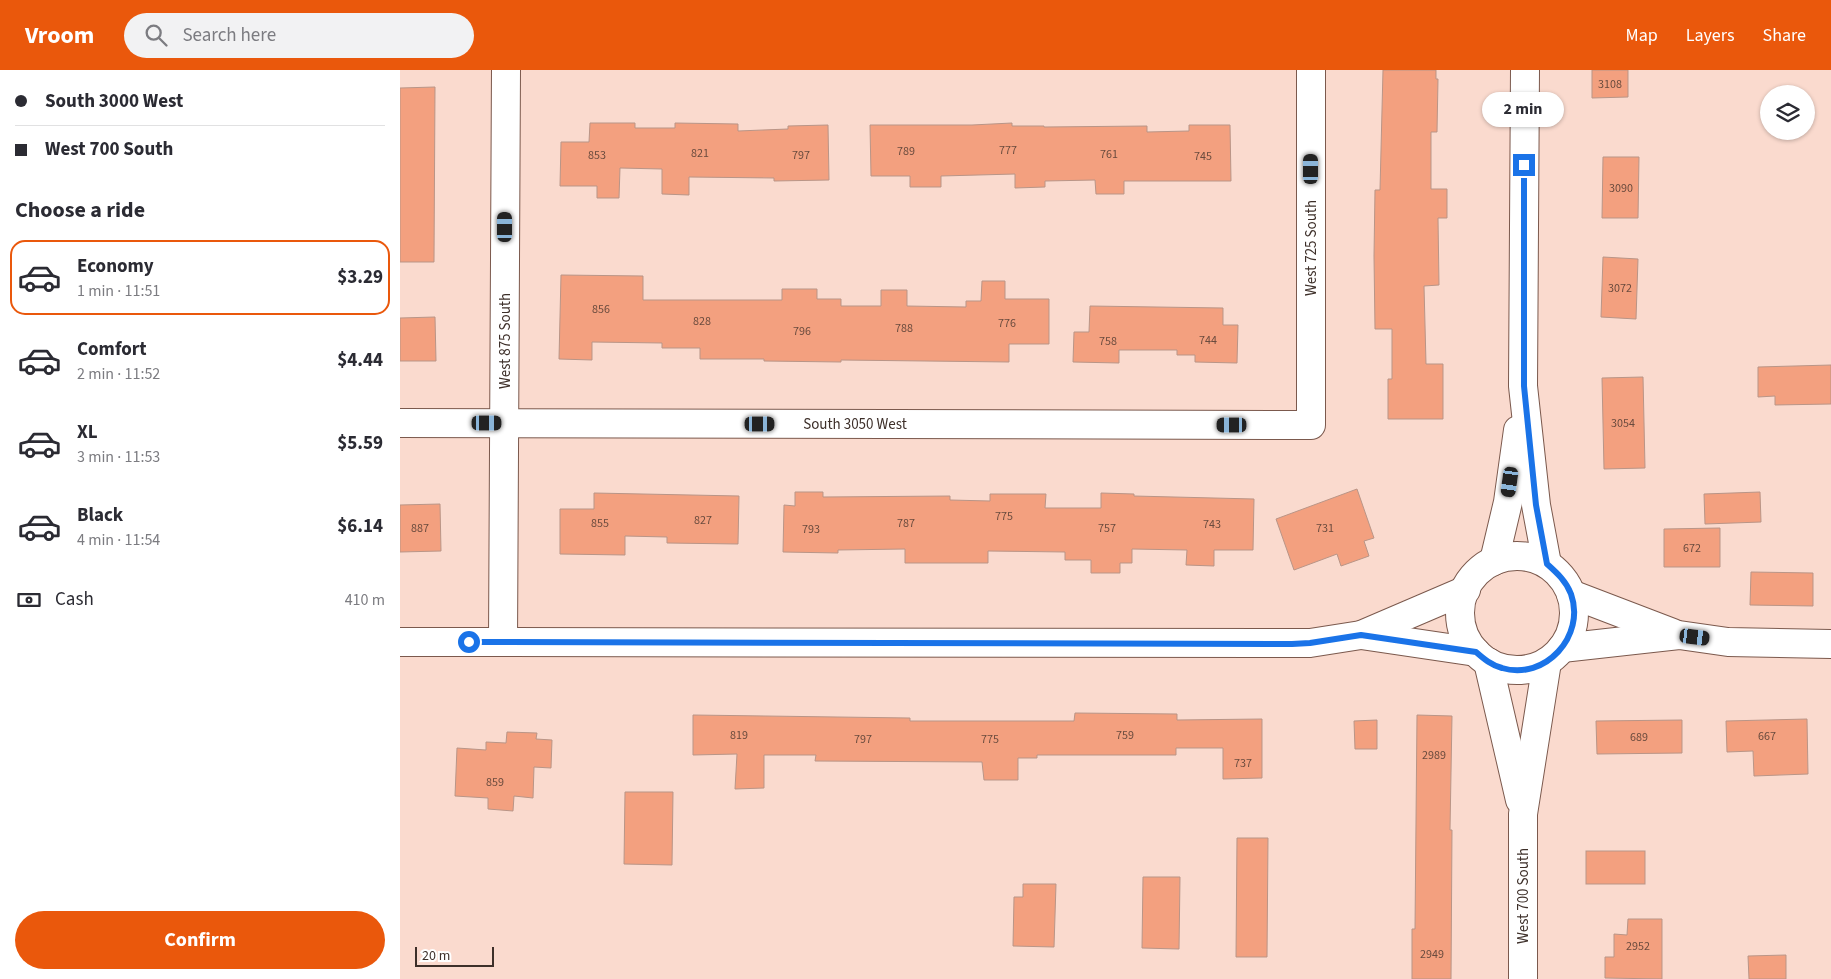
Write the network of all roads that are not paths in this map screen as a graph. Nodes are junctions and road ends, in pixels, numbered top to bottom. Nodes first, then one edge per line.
1 (506, 70) edge
2 (1311, 70) edge
3 (1525, 70) edge
4 (1524, 386) junction
5 (400, 423) edge
6 (504, 423) junction
7 (1311, 425) joint
8 (1494, 562) junction
9 (1547, 564) junction
10 (1466, 590) junction
11 (1571, 594) junction
12 (1361, 635) junction
13 (1679, 635) junction
14 (400, 642) edge
15 (503, 642) junction
16 (1831, 644) edge
17 (1555, 655) junction
18 (1482, 657) junction
19 (1524, 814) junction
20 (1523, 979) edge

1 - 6 street, West 875 South
2 - 7 street, West 725 South
3 - 4 street
4 - 8 street
4 - 9 street
5 - 6 street, South 3050 West
6 - 7 street, South 3050 West
6 - 15 street, West 875 South
8 - 9 street
8 - 10 street
9 - 11 street
10 - 12 street
10 - 18 street
11 - 13 street
11 - 17 street
12 - 15 street
12 - 18 street
13 - 16 street
13 - 17 street
14 - 15 street
17 - 18 street
17 - 19 street, West 700 South
18 - 19 street, West 700 South
19 - 20 street, West 700 South

